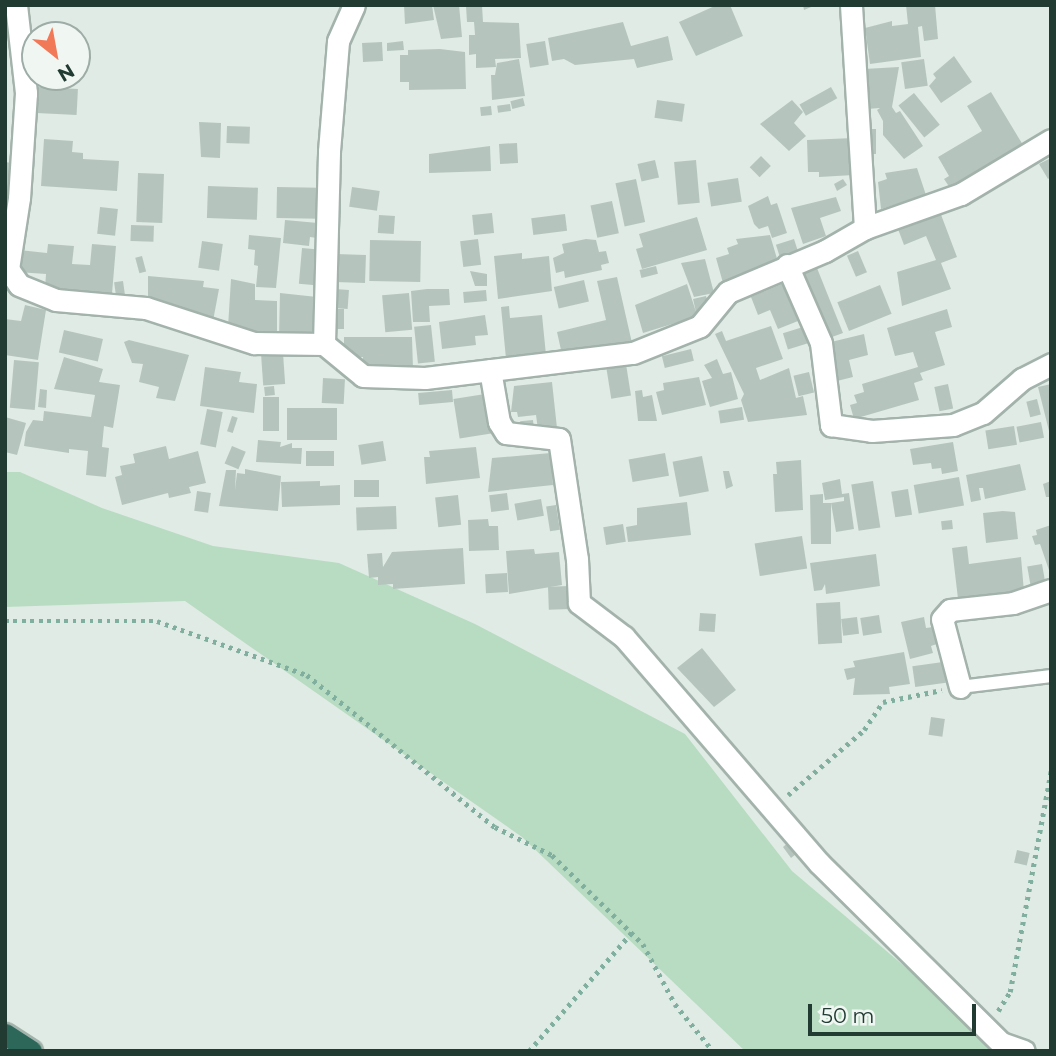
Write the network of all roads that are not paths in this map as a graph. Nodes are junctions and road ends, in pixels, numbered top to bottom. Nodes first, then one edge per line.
1 (16, 5) edge
2 (354, 5) edge
3 (851, 5) edge
4 (1051, 140) edge
5 (865, 228) junction
6 (7, 255) edge
7 (787, 265) junction
8 (324, 344) junction
9 (1051, 364) edge
10 (489, 370) junction
11 (1051, 590) edge
12 (1051, 676) edge
13 (960, 687) joint
14 (5, 1034) edge
15 (31, 1051) edge
16 (1024, 1051) edge

1 - 6 street
2 - 8 street
3 - 5 street
4 - 5 street
5 - 7 street
6 - 8 street
7 - 9 street
7 - 10 street
8 - 10 street
10 - 16 street
11 - 13 street
12 - 13 lane
14 - 15 highway

